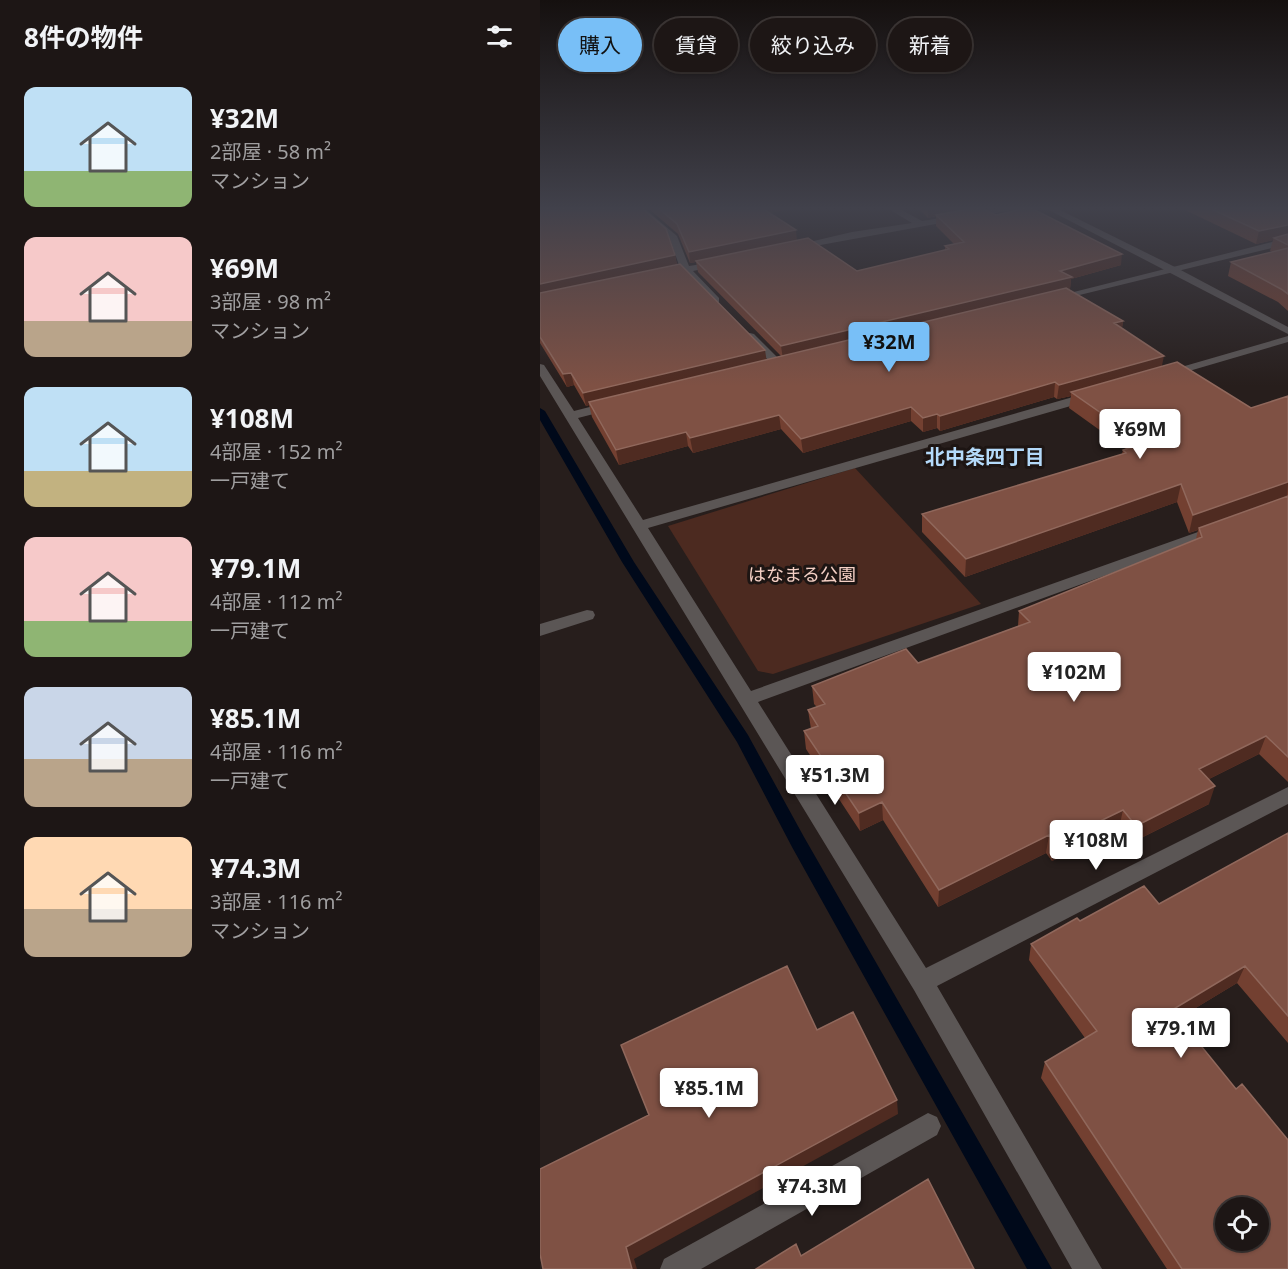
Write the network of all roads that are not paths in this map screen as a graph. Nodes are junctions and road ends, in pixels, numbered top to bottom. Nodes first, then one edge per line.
1 (698, 267) edge
2 (1168, 267) edge
3 (1185, 267) edge
4 (686, 270) junction
5 (1174, 270) junction
6 (652, 277) edge
7 (1046, 301) edge
8 (725, 310) edge
9 (740, 326) edge
10 (1288, 331) edge
11 (1288, 339) edge
12 (779, 365) edge
13 (540, 367) edge
14 (1151, 379) edge
15 (1106, 392) edge
16 (628, 402) edge
17 (570, 416) junction
18 (1232, 524) edge
19 (639, 526) junction
20 (587, 615) dead end
21 (540, 630) edge
22 (746, 699) junction
23 (1288, 795) edge
24 (922, 982) junction
25 (928, 1126) dead end
26 (674, 1269) edge
27 (1088, 1269) edge

1 - 4 street
2 - 5 street
3 - 5 street
4 - 6 street
4 - 8 street
5 - 7 street
5 - 10 street
9 - 12 street
11 - 14 street
13 - 17 street
15 - 19 street
16 - 17 street
17 - 19 street
18 - 22 street
19 - 22 street
20 - 21 street
22 - 24 street
23 - 24 street
24 - 27 street
25 - 26 street

